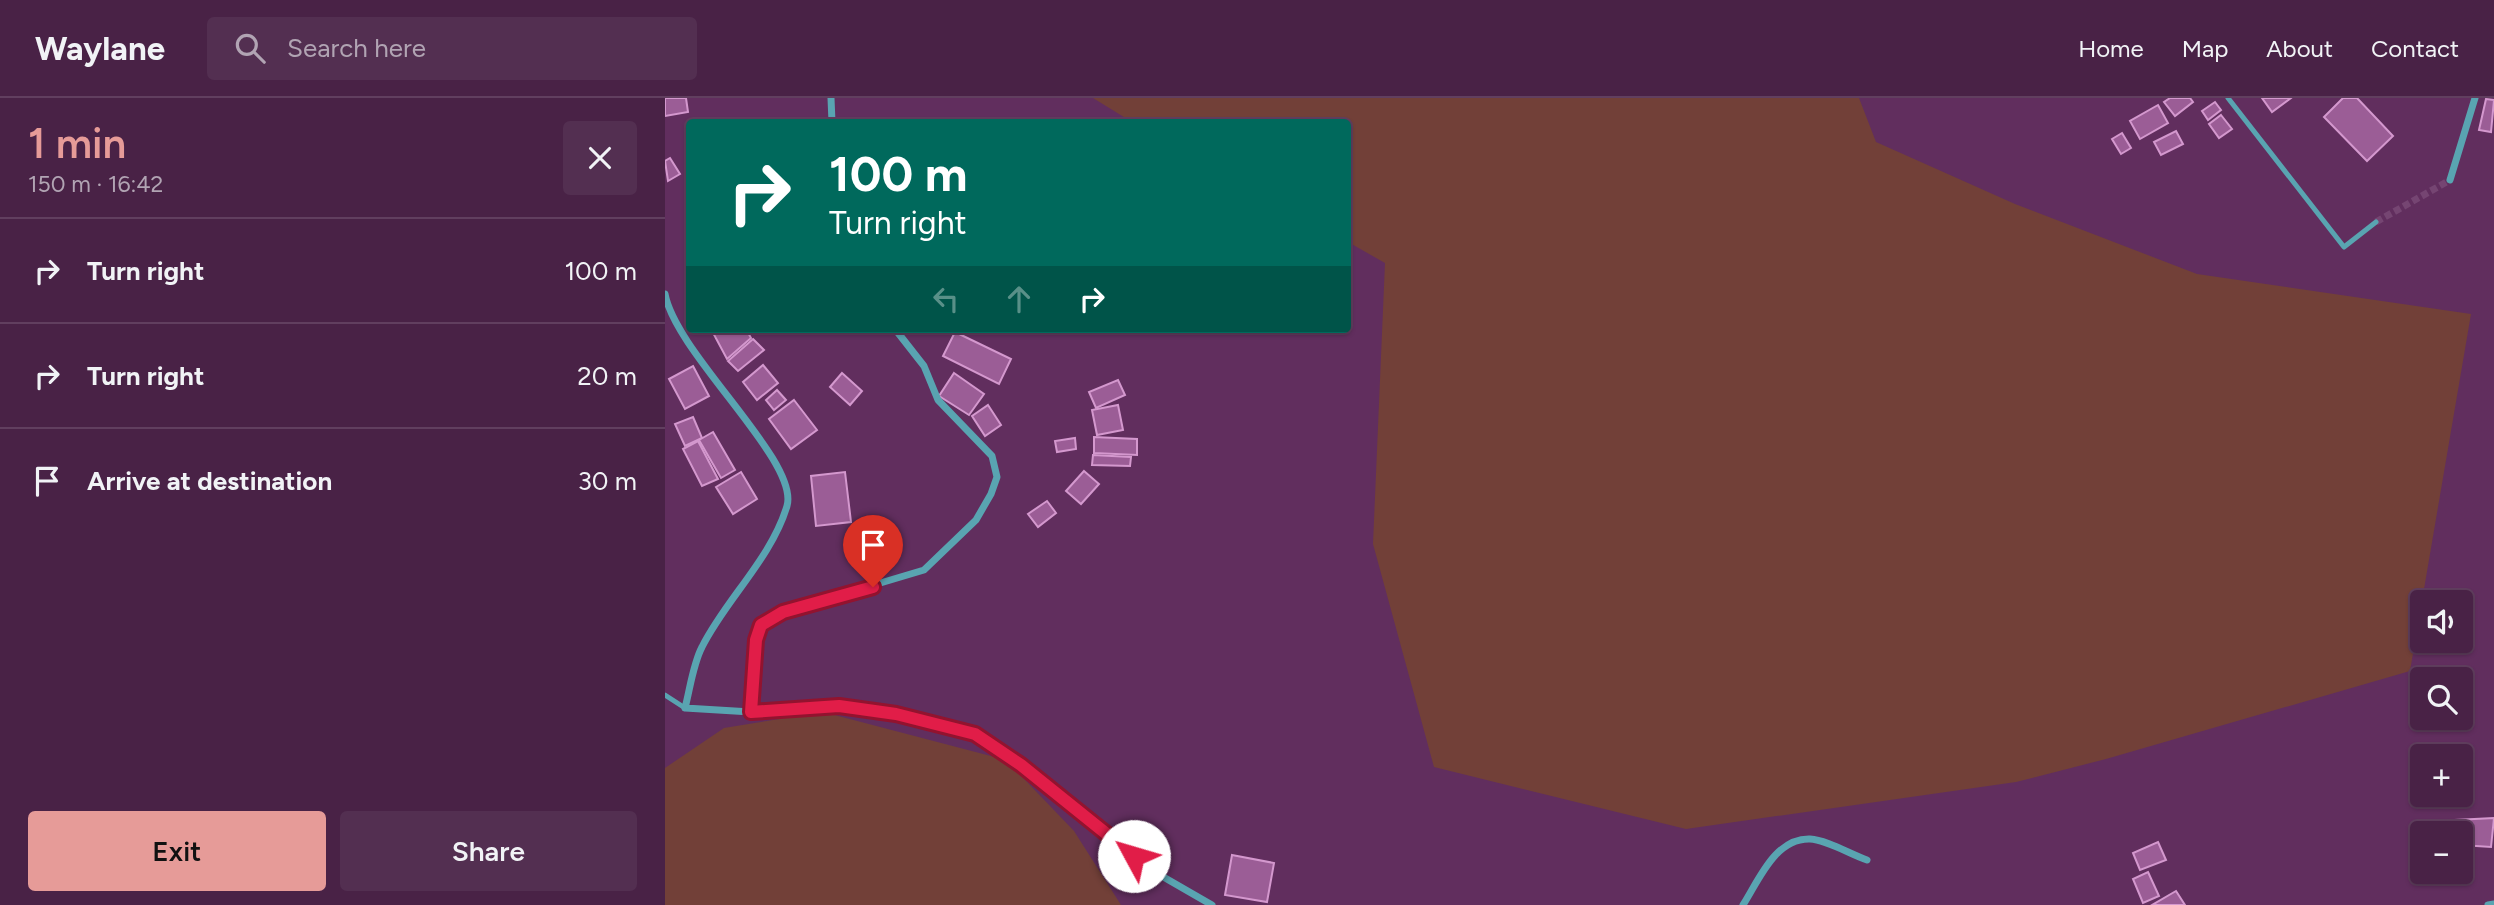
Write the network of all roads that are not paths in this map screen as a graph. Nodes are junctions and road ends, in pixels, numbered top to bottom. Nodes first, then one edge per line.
1 (831, 98) edge
2 (2228, 98) edge
3 (2475, 98) edge
4 (832, 119) edge
5 (2450, 180) tunnel mouth
6 (2376, 222) tunnel mouth
7 (665, 294) edge
8 (898, 333) edge
9 (665, 695) edge
10 (685, 708) junction
11 (751, 712) junction
12 (1867, 860) dead end
13 (2494, 904) edge
14 (1212, 905) edge
15 (1743, 905) edge
16 (2488, 905) edge

1 - 4 street
2 - 6 lane
3 - 5 street
7 - 10 street
8 - 11 street
9 - 10 lane
10 - 11 street
11 - 14 street
12 - 15 street
13 - 16 street

